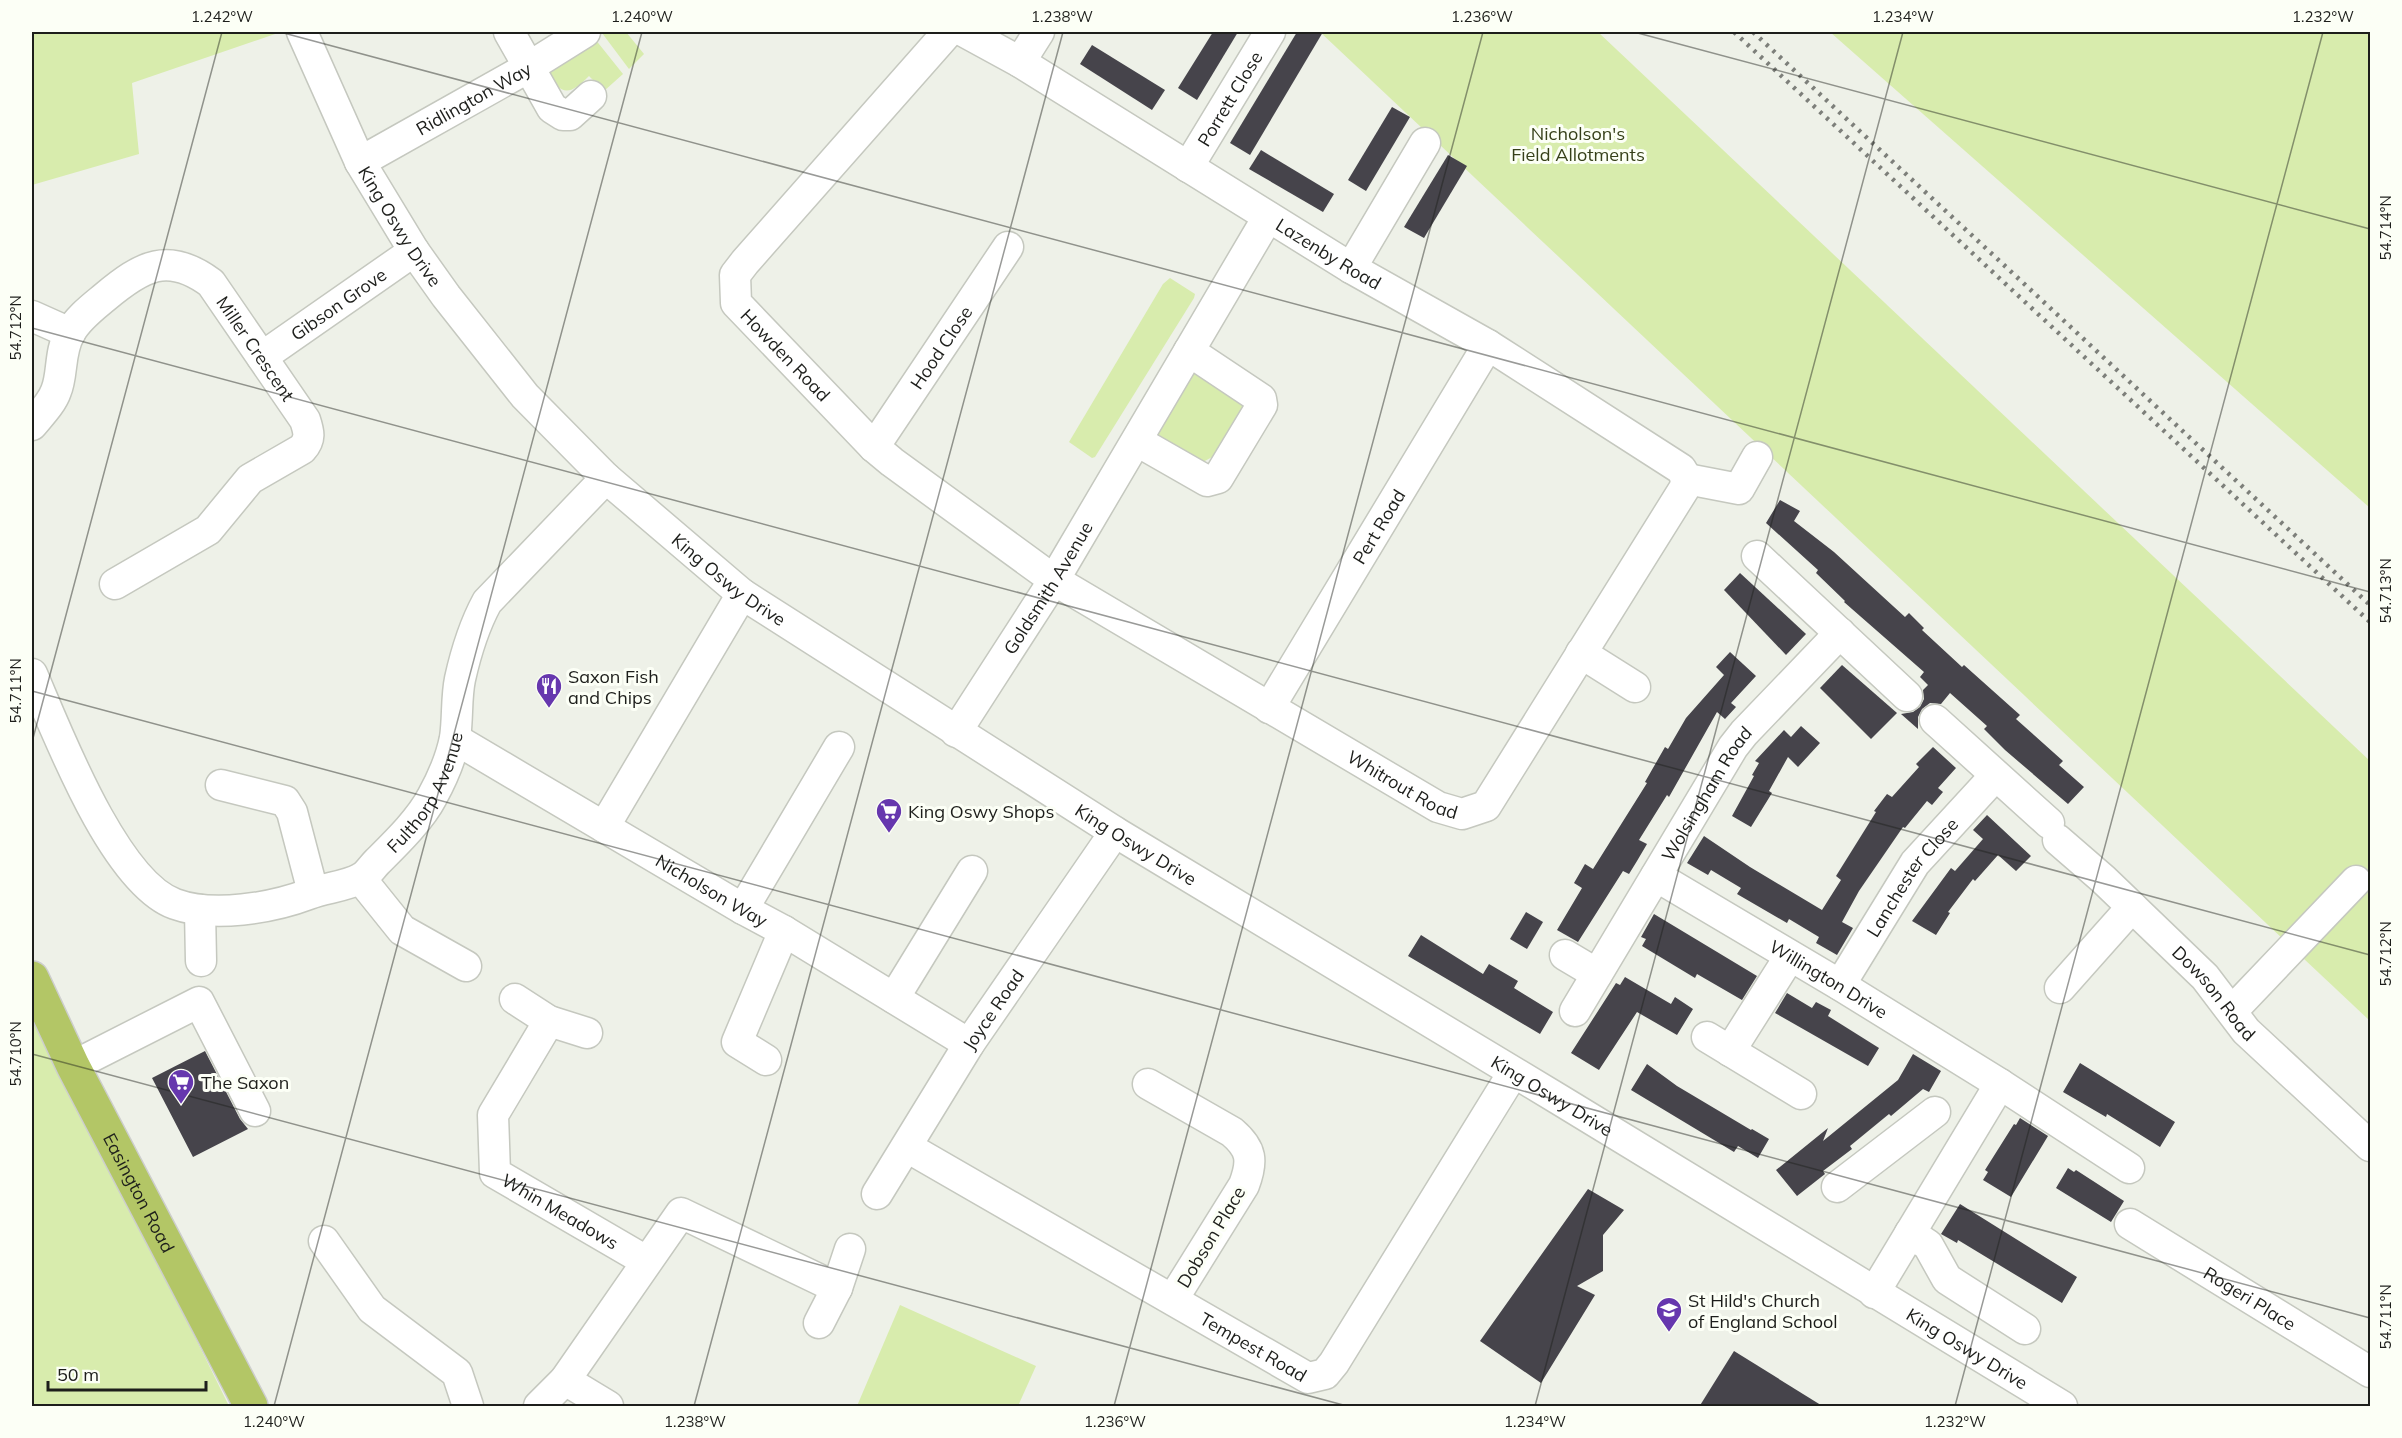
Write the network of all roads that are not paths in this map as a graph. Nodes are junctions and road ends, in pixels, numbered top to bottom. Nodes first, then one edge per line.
1 (302, 32) edge
2 (509, 32) edge
3 (585, 32) edge
4 (948, 32) edge
5 (965, 32) edge
6 (1039, 32) edge
7 (1270, 32) edge
8 (1020, 62) junction
9 (529, 67) junction
10 (591, 96) dead end
11 (1425, 143) dead end
12 (360, 162) junction
13 (1188, 167) junction
14 (1268, 217) junction
15 (1008, 247) dead end
16 (414, 251) junction
17 (1351, 268) junction
18 (32, 316) edge
19 (70, 333) junction
20 (1488, 345) junction
21 (1189, 351) junction
22 (262, 357) junction
23 (32, 424) edge
24 (1137, 441) junction
25 (874, 447) junction
26 (1757, 457) dead end
27 (606, 478) junction
28 (1687, 479) junction
29 (1757, 556) dead end
30 (1054, 580) junction
31 (115, 584) dead end
32 (742, 594) junction
33 (1840, 633) junction
34 (1581, 653) junction
35 (32, 674) edge
36 (1635, 687) dead end
37 (1907, 696) dead end
38 (1269, 708) junction
39 (1935, 720) dead end
40 (956, 732) junction
41 (455, 739) junction
42 (838, 747) dead end
43 (1995, 776) junction
44 (221, 785) dead end
45 (604, 827) junction
46 (1115, 832) junction
47 (972, 871) dead end
48 (1656, 876) junction
49 (361, 879) junction
50 (2356, 881) dead end
51 (314, 892) junction
52 (2132, 907) junction
53 (743, 909) junction
54 (200, 910) junction
55 (784, 931) junction
56 (1565, 955) dead end
57 (1790, 956) junction
58 (201, 961) dead end
59 (466, 966) dead end
60 (1597, 974) junction
61 (32, 978) edge
62 (1840, 985) junction
63 (2060, 988) dead end
64 (894, 998) junction
65 (515, 999) dead end
66 (1575, 1011) dead end
67 (2232, 1011) junction
68 (549, 1021) junction
69 (587, 1033) dead end
70 (969, 1044) junction
71 (766, 1060) dead end
72 (73, 1066) junction
73 (1513, 1073) junction
74 (1148, 1084) dead end
75 (2000, 1084) junction
76 (1801, 1094) dead end
77 (255, 1111) dead end
78 (2370, 1146) edge
79 (907, 1147) junction
80 (1954, 1160) junction
81 (2129, 1168) dead end
82 (1837, 1187) dead end
83 (877, 1194) dead end
84 (2130, 1224) dead end
85 (1910, 1233) junction
86 (324, 1241) dead end
87 (850, 1249) dead end
88 (646, 1261) junction
89 (837, 1288) junction
90 (1874, 1293) junction
91 (1173, 1299) junction
92 (819, 1323) dead end
93 (2025, 1329) dead end
94 (2370, 1372) edge
95 (565, 1380) junction
96 (251, 1407) edge
97 (468, 1407) edge
98 (540, 1407) edge
99 (608, 1407) edge
100 (2062, 1407) edge

1 - 12 street, King Oswy Drive
2 - 9 street
3 - 9 street, Ridlington Way
4 - 25 street, Howden Road
5 - 8 street, Lazenby Road
6 - 8 street
7 - 13 street, Porrett Close
8 - 13 street, Lazenby Road
9 - 10 street
9 - 12 street, Ridlington Way
11 - 17 street
12 - 16 street, King Oswy Drive
13 - 14 street, Lazenby Road
14 - 17 street, Lazenby Road
14 - 21 street, Goldsmith Avenue
15 - 25 street, Hood Close
16 - 22 street, Gibson Grove
16 - 27 street, King Oswy Drive
17 - 20 street, Lazenby Road
18 - 19 street
19 - 22 street, Miller Crescent
19 - 23 street, Miller Crescent
20 - 28 street, Lazenby Road
20 - 38 street, Pert Road
21 - 24 street, Goldsmith Avenue
21 - 24 street
22 - 31 street, Miller Crescent
24 - 30 street, Goldsmith Avenue
25 - 30 street, Howden Road
26 - 28 street
27 - 32 street, King Oswy Drive
27 - 41 street, Fulthorp Avenue
28 - 34 street, Whitrout Road
29 - 33 street
30 - 38 street, Whitrout Road
30 - 40 street, Goldsmith Avenue
32 - 40 street, King Oswy Drive
32 - 45 street
33 - 37 street
33 - 48 street, Wolsingham Road
34 - 36 street
34 - 38 street, Whitrout Road
35 - 54 street
39 - 43 street
40 - 46 street, King Oswy Drive
41 - 45 street, Nicholson Way
41 - 49 street, Fulthorp Avenue
42 - 53 street
43 - 52 street, Dowson Road
43 - 62 street, Lanchester Close
44 - 51 street
45 - 53 street, Nicholson Way
46 - 70 street, Joyce Road
46 - 73 street, King Oswy Drive
47 - 64 street
48 - 57 street, Willington Drive
48 - 60 street, Wolsingham Road
49 - 51 street
49 - 59 street
50 - 67 street
51 - 54 street
52 - 63 street
52 - 67 street, Dowson Road
53 - 55 street, Nicholson Way
54 - 58 street
55 - 64 street, Nicholson Way
55 - 71 street
56 - 60 street
57 - 62 street, Willington Drive
57 - 76 street
60 - 66 street, Wolsingham Road
61 - 72 main road, Easington Road
62 - 75 street, Willington Drive
64 - 70 street, Nicholson Way
65 - 68 street
67 - 78 street, Dowson Road
68 - 69 street
68 - 88 street, Whin Meadows
70 - 79 street, Joyce Road
72 - 77 street
72 - 96 main road, Easington Road
73 - 90 street, King Oswy Drive
73 - 91 street, Tempest Road
74 - 91 street, Dobson Place
75 - 80 street
75 - 81 street, Willington Drive
79 - 83 street, Joyce Road
79 - 91 street, Tempest Road
80 - 82 street
80 - 85 street
84 - 94 street, Rogeri Place
85 - 90 street
85 - 93 street
86 - 97 street
87 - 89 street
88 - 89 street
88 - 95 street
89 - 92 street
90 - 100 street, King Oswy Drive
95 - 98 street
95 - 99 street

